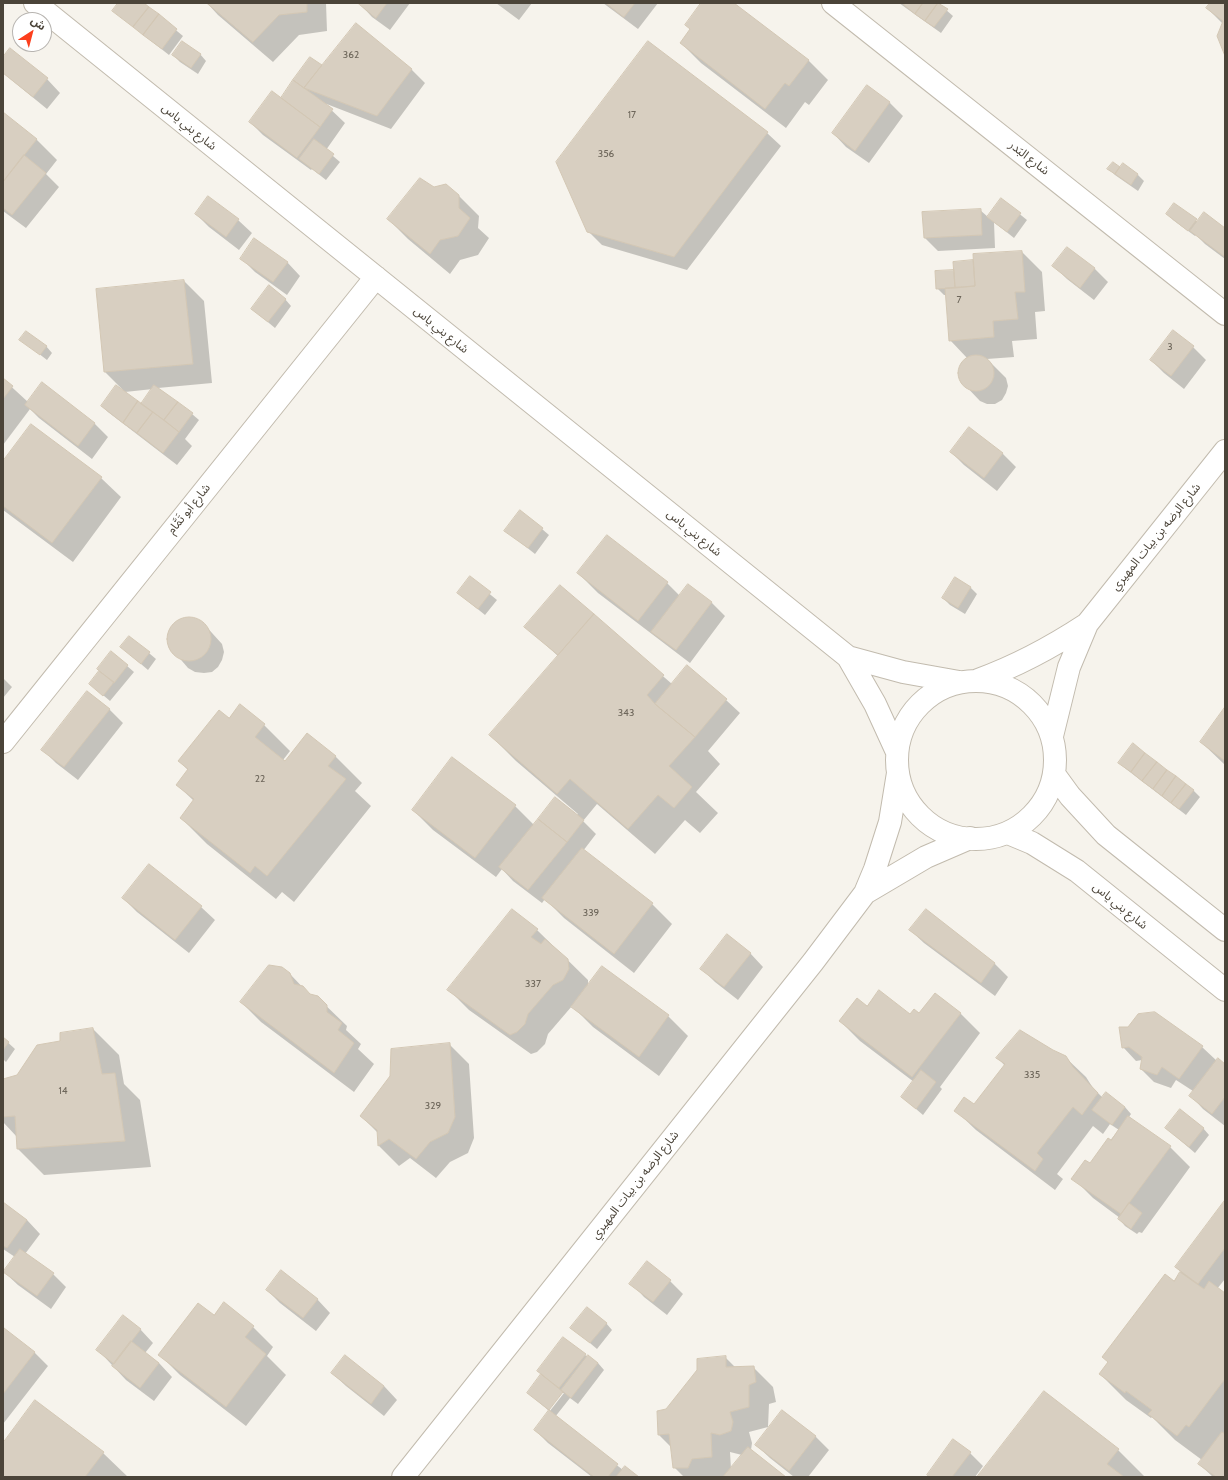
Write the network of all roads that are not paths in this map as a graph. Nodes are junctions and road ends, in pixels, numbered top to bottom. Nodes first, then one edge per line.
1 (34, 3) edge
2 (833, 3) edge
3 (376, 277) junction
4 (1225, 314) edge
5 (1225, 451) edge
6 (1087, 624) junction
7 (848, 657) junction
8 (968, 681) junction
9 (1052, 736) junction
10 (3, 742) edge
11 (898, 763) junction
12 (1054, 774) junction
13 (1008, 833) junction
14 (970, 838) junction
15 (865, 893) junction
16 (1225, 930) edge
17 (1225, 990) edge
18 (403, 1477) edge

1 - 3 street, شارع بني ياس
2 - 4 street, شارع البَدر
3 - 7 street, شارع بني ياس
3 - 10 street, شارع أبو تَمَّام
5 - 6 street, شارع الرضه بن بيات المهيري
6 - 8 street, شارع الرضه بن بيات المهيري
6 - 9 street, شارع الرضه بن بيات المهيري
7 - 8 street, شارع بني ياس
7 - 11 street, شارع بني ياس
8 - 9 street, شارع بني ياس
8 - 11 street, شارع الرضه بن بيات المهيري
9 - 12 street
11 - 14 street, شارع بني ياس
11 - 15 street, شارع الرضه بن بيات المهيري
12 - 13 street
12 - 16 street
13 - 14 street
13 - 17 street, شارع بني ياس
14 - 15 street, شارع الرضه بن بيات المهيري
15 - 18 street, شارع الرضه بن بيات المهيري

